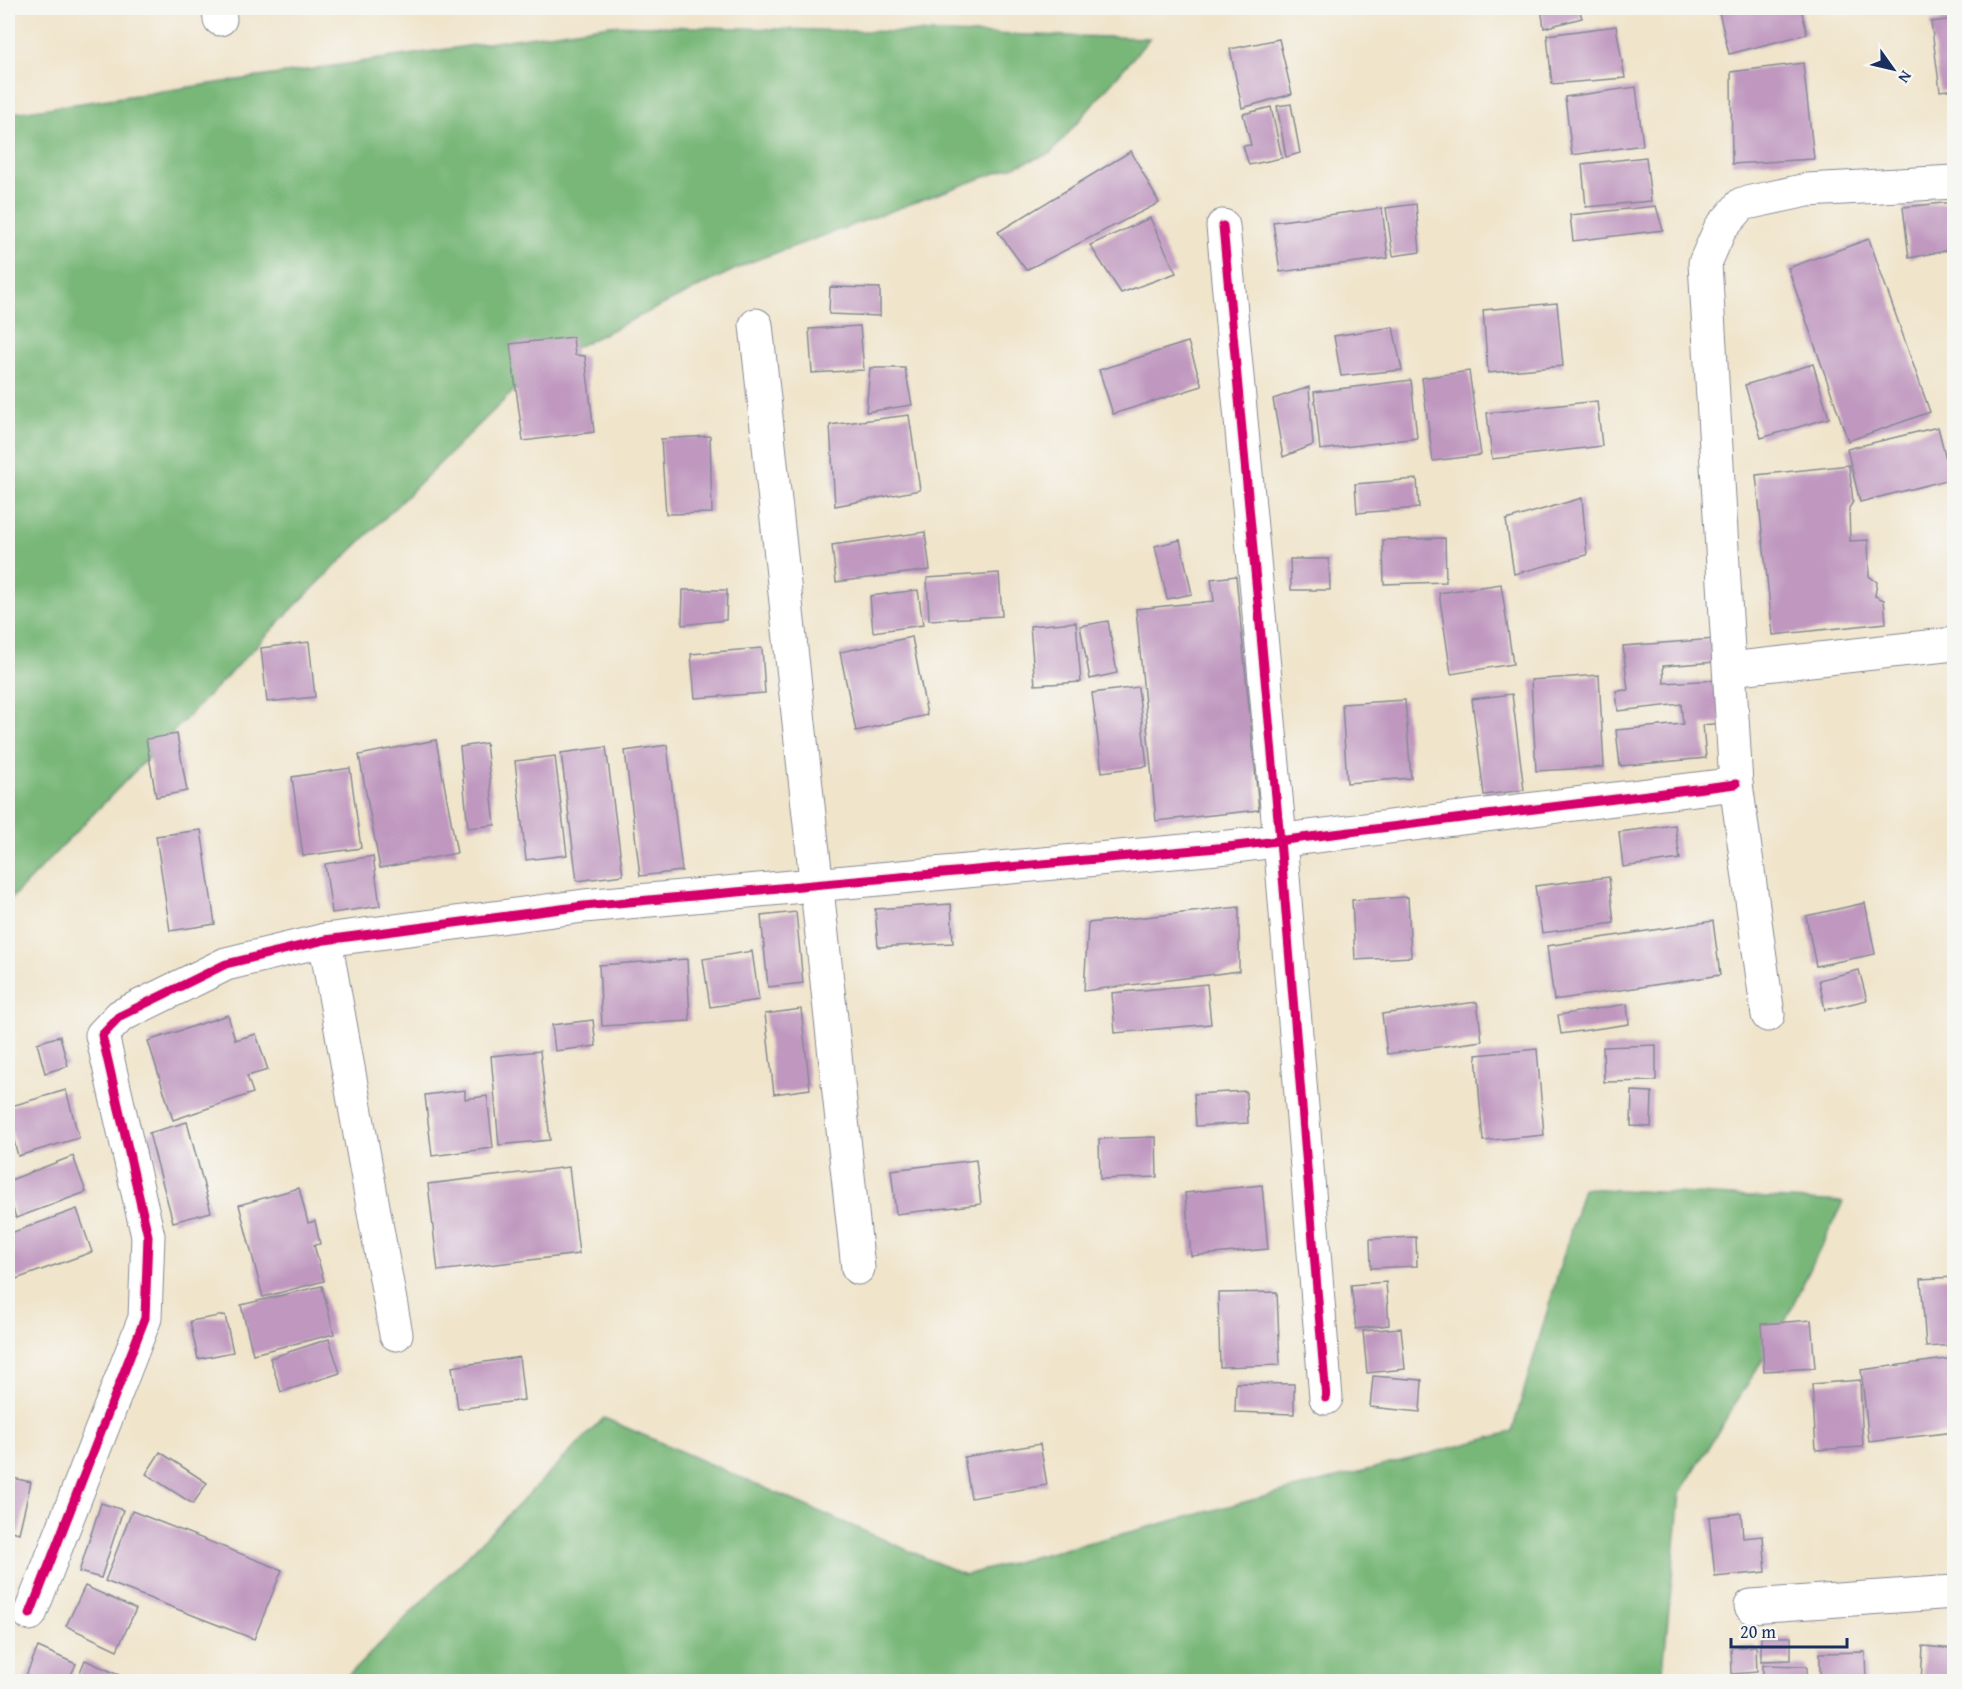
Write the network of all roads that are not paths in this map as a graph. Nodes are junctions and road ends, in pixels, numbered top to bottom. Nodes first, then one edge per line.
1 (1954, 182) edge
2 (1223, 226) dead end
3 (756, 325) dead end
4 (1954, 645) edge
5 (1730, 669) junction
6 (1736, 784) junction
7 (1280, 840) junction
8 (818, 884) junction
9 (325, 940) junction
10 (1768, 1015) dead end
11 (858, 1268) dead end
12 (396, 1334) dead end
13 (1326, 1398) dead end
14 (1954, 1592) edge
15 (1751, 1606) dead end
16 (30, 1614) dead end

1 - 5 street
2 - 7 street
3 - 8 street
4 - 5 street
5 - 6 street
6 - 7 street
6 - 10 street
7 - 8 street
7 - 13 street
8 - 9 street
8 - 11 street
9 - 12 street
9 - 16 street
14 - 15 street

